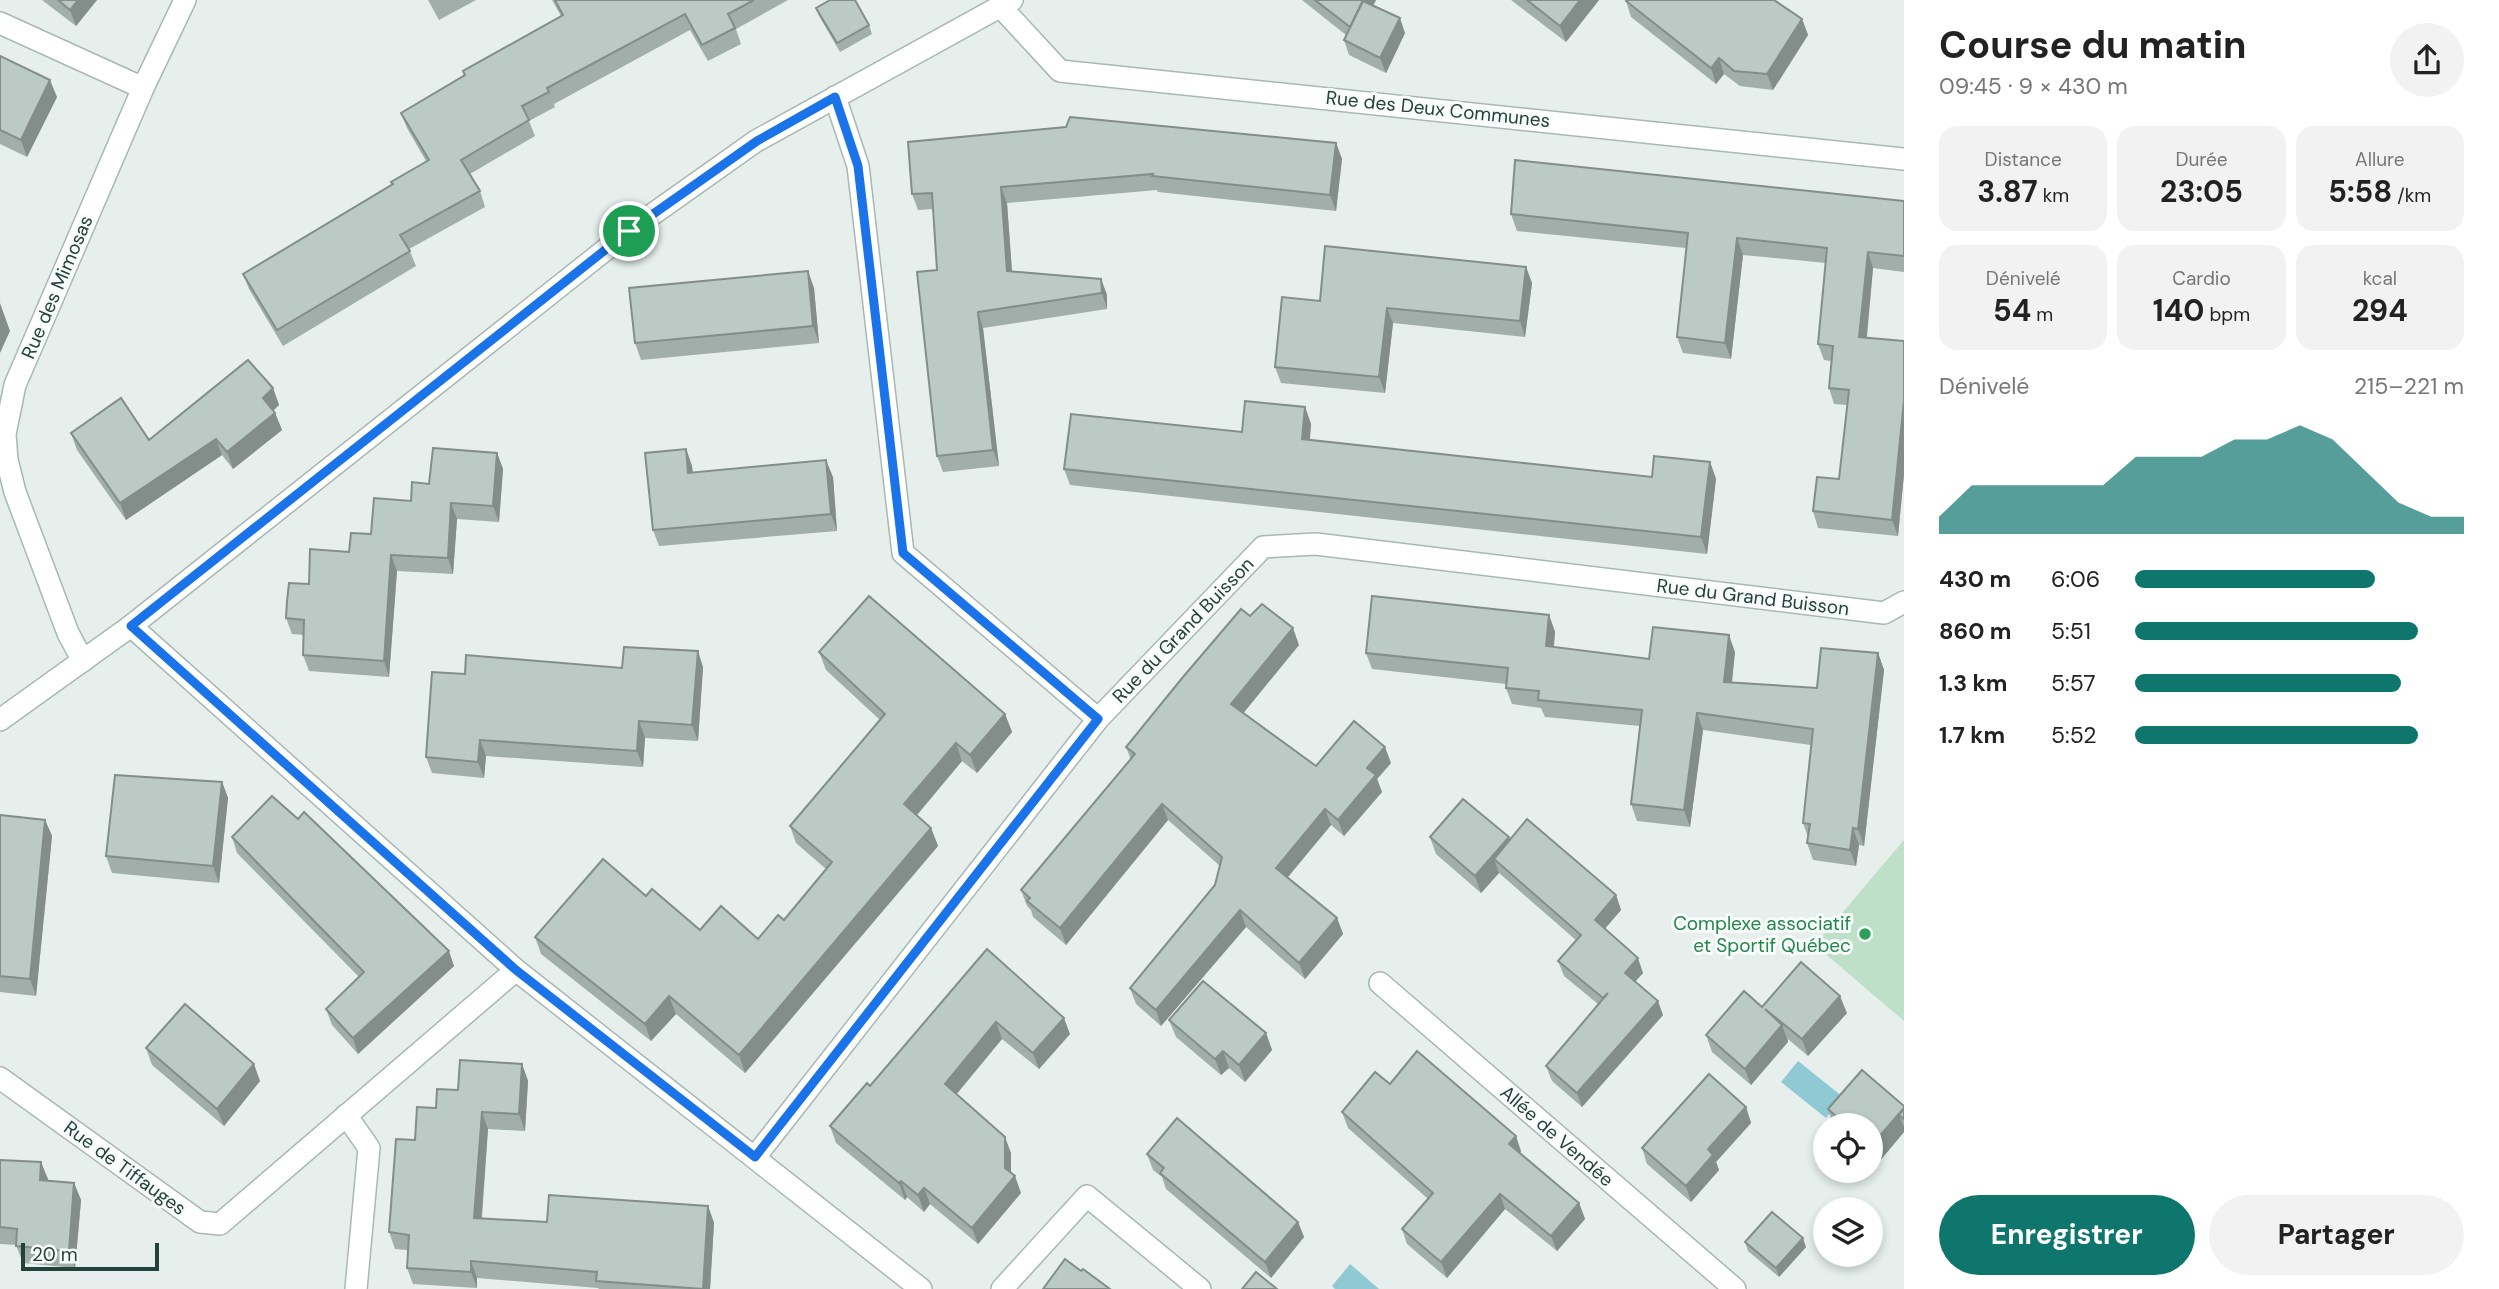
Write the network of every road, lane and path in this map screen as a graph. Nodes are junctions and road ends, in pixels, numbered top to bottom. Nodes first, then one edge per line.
1 (185, 0) edge
2 (1006, 3) edge
3 (0, 23) edge
4 (143, 88) junction
5 (835, 97) junction
6 (1904, 159) edge
7 (1904, 602) edge
8 (131, 626) junction
9 (83, 661) junction
10 (1098, 719) junction
11 (0, 720) edge
12 (516, 970) junction
13 (1380, 983) dead end
14 (0, 1078) edge
15 (346, 1115) junction
16 (755, 1157) junction
17 (356, 1289) edge
18 (921, 1289) edge
19 (1002, 1289) edge
20 (1200, 1289) edge
21 (1735, 1289) edge

1 - 4 street, Rue des Mimosas
2 - 5 street
2 - 6 street, Rue des Deux Communes
3 - 4 street
4 - 9 street, Rue des Mimosas
5 - 8 street
5 - 10 street
7 - 10 street, Rue du Grand Buisson
8 - 9 street
8 - 12 street
9 - 11 street
10 - 16 street, Rue du Grand Buisson
12 - 15 street, Rue de Tiffauges
12 - 16 street
13 - 21 street, Allée de Vendée
14 - 15 street, Rue de Tiffauges
15 - 17 street
16 - 18 street
19 - 20 street

